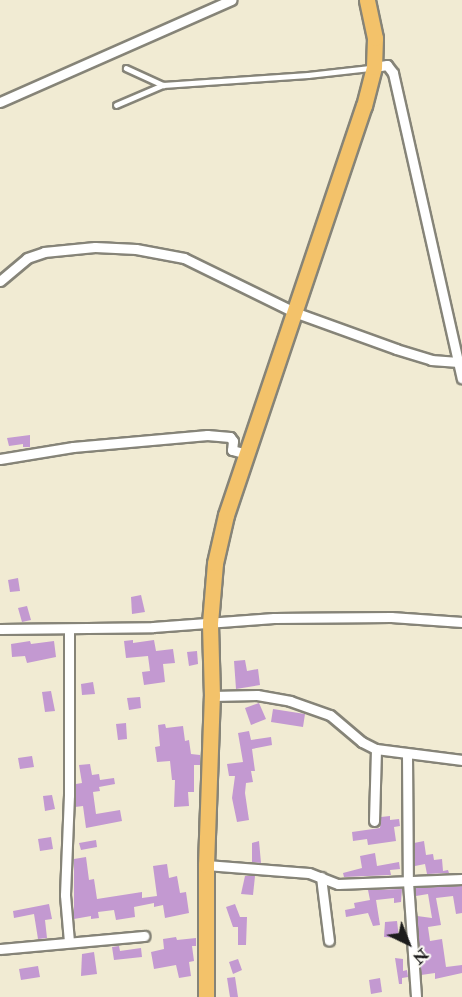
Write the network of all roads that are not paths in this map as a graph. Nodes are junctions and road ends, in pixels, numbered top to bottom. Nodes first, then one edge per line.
1 (231, 0) edge
2 (367, 0) edge
3 (374, 67) junction
4 (126, 68) dead end
5 (163, 85) junction
6 (0, 102) edge
7 (116, 105) dead end
8 (0, 281) edge
9 (294, 312) junction
10 (460, 361) edge
11 (462, 378) edge
12 (248, 454) junction
13 (0, 459) edge
14 (462, 622) edge
15 (210, 623) junction
16 (0, 629) edge
17 (69, 629) junction
18 (212, 696) junction
19 (376, 749) junction
20 (407, 754) junction
21 (462, 760) edge
22 (374, 821) dead end
23 (206, 865) junction
24 (321, 877) junction
25 (462, 879) edge
26 (408, 882) junction
27 (144, 936) dead end
28 (329, 940) dead end
29 (69, 942) junction
30 (0, 949) edge
31 (206, 997) edge
32 (416, 997) edge

1 - 6 street
2 - 3 main road
3 - 5 lane
3 - 9 main road
3 - 10 street
4 - 5 lane
5 - 7 lane
8 - 9 street
9 - 10 street
9 - 12 main road
10 - 11 street
12 - 13 street
12 - 15 main road
14 - 15 street
15 - 17 street
15 - 18 main road
16 - 17 street
17 - 29 street
18 - 19 street
18 - 23 main road
19 - 20 street
19 - 22 street
20 - 21 street
20 - 26 street
23 - 24 street
23 - 31 main road
24 - 26 street
24 - 28 street
25 - 26 street
26 - 32 street
27 - 29 street
29 - 30 street

